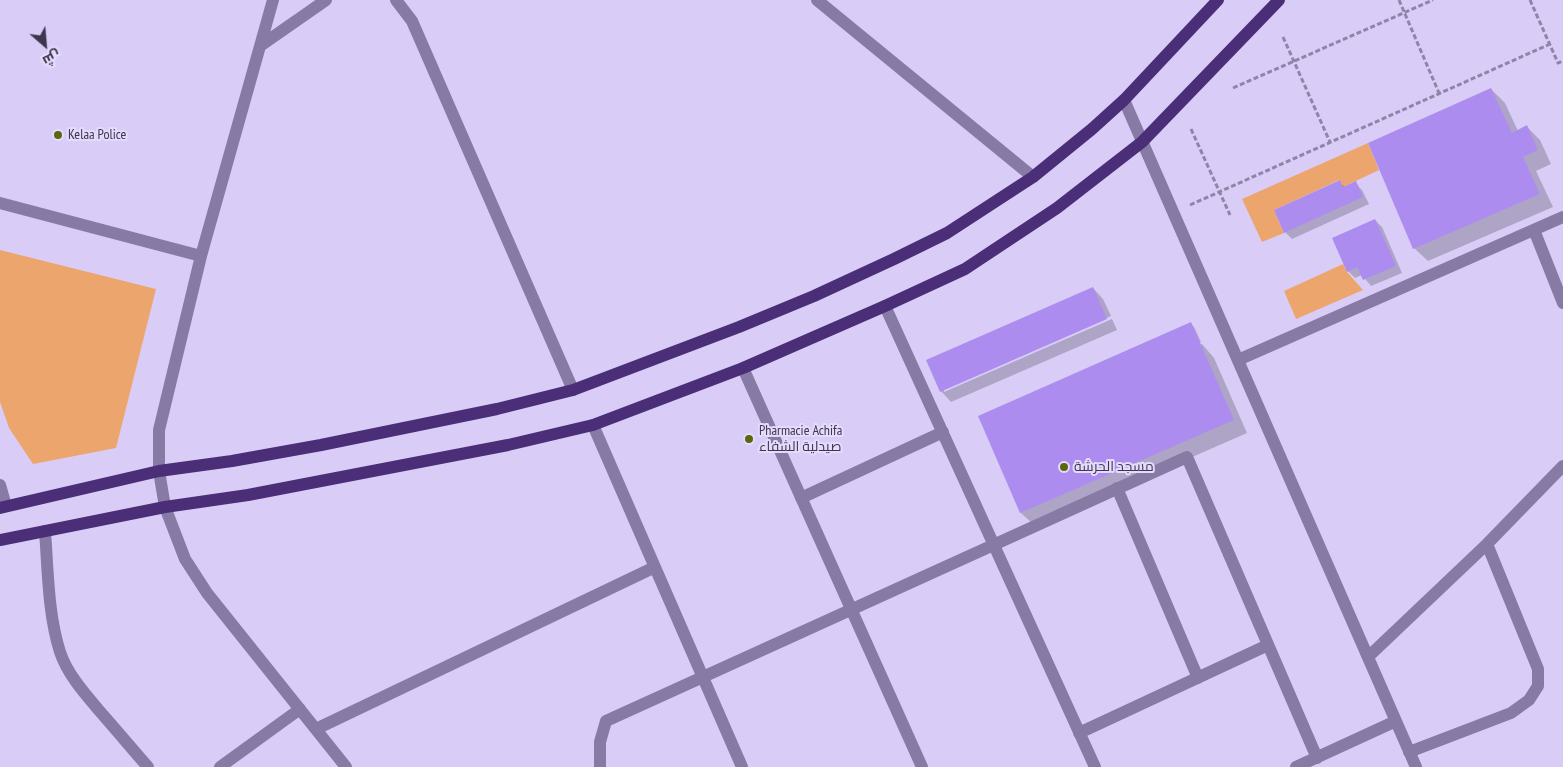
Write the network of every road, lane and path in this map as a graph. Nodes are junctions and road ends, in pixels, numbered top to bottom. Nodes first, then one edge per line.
1 (273, 0) edge
2 (326, 0) edge
3 (396, 0) edge
4 (817, 0) edge
5 (1218, 0) edge
6 (1279, 0) edge
7 (1399, 0) edge
8 (1433, 0) edge
9 (1530, 0) edge
10 (1404, 12) junction
11 (1283, 38) dead end
12 (1550, 44) junction
13 (260, 46) junction
14 (1294, 61) junction
15 (1563, 61) edge
16 (1233, 88) dead end
17 (1439, 93) junction
18 (1124, 100) junction
19 (1191, 129) dead end
20 (1142, 142) junction
21 (1330, 142) junction
22 (1033, 177) junction
23 (1219, 192) junction
24 (0, 203) edge
25 (1173, 213) junction
26 (1230, 215) dead end
27 (1563, 217) edge
28 (1534, 230) junction
29 (201, 256) junction
30 (1563, 303) edge
31 (886, 306) junction
32 (1238, 360) junction
33 (743, 368) junction
34 (573, 390) junction
35 (594, 426) junction
36 (942, 432) junction
37 (1563, 466) edge
38 (159, 471) junction
39 (0, 485) edge
40 (1117, 488) junction
41 (801, 498) junction
42 (3, 507) edge
43 (165, 507) junction
44 (45, 531) junction
45 (0, 540) edge
46 (1486, 544) junction
47 (994, 545) junction
48 (655, 567) junction
49 (851, 610) junction
50 (1268, 645) junction
51 (1368, 658) junction
52 (703, 677) junction
53 (1198, 678) junction
54 (300, 709) junction
55 (1396, 721) junction
56 (316, 729) junction
57 (1079, 733) junction
58 (1409, 752) junction
59 (1317, 758) junction
60 (148, 767) edge
61 (220, 767) edge
62 (346, 767) edge
63 (600, 767) edge
64 (742, 767) edge
65 (922, 767) edge
66 (1095, 767) edge
67 (1296, 767) edge
68 (1416, 767) edge

1 - 13 street
2 - 13 street
3 - 34 street
4 - 22 street
5 - 18 main road
6 - 20 main road
7 - 10 path
8 - 10 path
9 - 12 path
10 - 14 path
10 - 17 path
11 - 14 path
12 - 15 path
12 - 17 path
13 - 29 street
14 - 16 path
14 - 21 path
17 - 21 path
18 - 20 street
18 - 22 main road
19 - 23 path
20 - 25 street
20 - 31 main road
21 - 23 path
22 - 34 main road
23 - 25 path
23 - 26 path
24 - 29 street
25 - 32 street
27 - 28 street
28 - 30 street
28 - 32 street
29 - 38 street
31 - 33 main road
31 - 36 street
32 - 51 street
33 - 35 main road
33 - 41 street
34 - 38 main road
35 - 43 main road
35 - 48 street
36 - 41 street
36 - 47 street
37 - 46 street
38 - 42 main road
38 - 43 street
39 - 42 street
40 - 47 street
40 - 50 street
40 - 53 street
41 - 49 street
43 - 44 main road
43 - 54 street
44 - 45 main road
44 - 60 street
46 - 51 street
46 - 58 street
47 - 49 street
47 - 57 street
48 - 52 street
48 - 56 street
49 - 52 street
49 - 65 street
50 - 53 street
50 - 59 street
51 - 55 street
52 - 63 street
52 - 64 street
53 - 57 street
54 - 56 street
54 - 61 street
55 - 58 street
55 - 59 street
56 - 62 street
57 - 66 street
58 - 68 street
59 - 67 street

